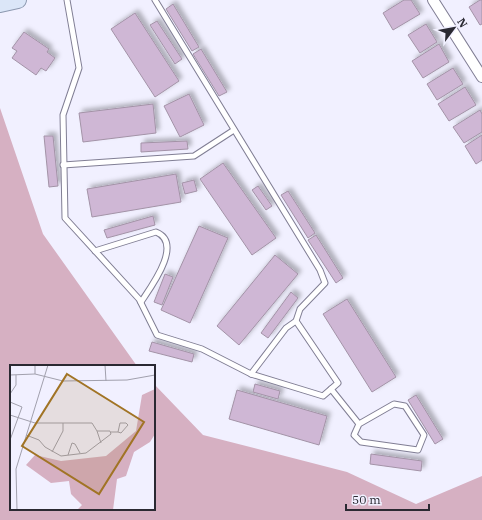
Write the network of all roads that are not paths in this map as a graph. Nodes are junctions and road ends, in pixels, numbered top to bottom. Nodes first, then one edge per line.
1 (18, 0) edge
2 (67, 0) edge
3 (155, 0) edge
4 (434, 0) edge
5 (0, 4) edge
6 (482, 77) edge
7 (234, 130) junction
8 (63, 165) junction
9 (95, 251) junction
10 (141, 302) junction
11 (296, 321) junction
12 (251, 374) junction
13 (331, 389) junction
14 (359, 424) junction

1 - 5 main road
2 - 8 lane
3 - 7 lane
4 - 6 street
7 - 8 lane
7 - 11 lane
8 - 9 lane
9 - 10 lane
9 - 10 lane
10 - 12 lane
11 - 12 lane
11 - 13 lane
12 - 13 lane
13 - 14 lane
14 - 14 lane

